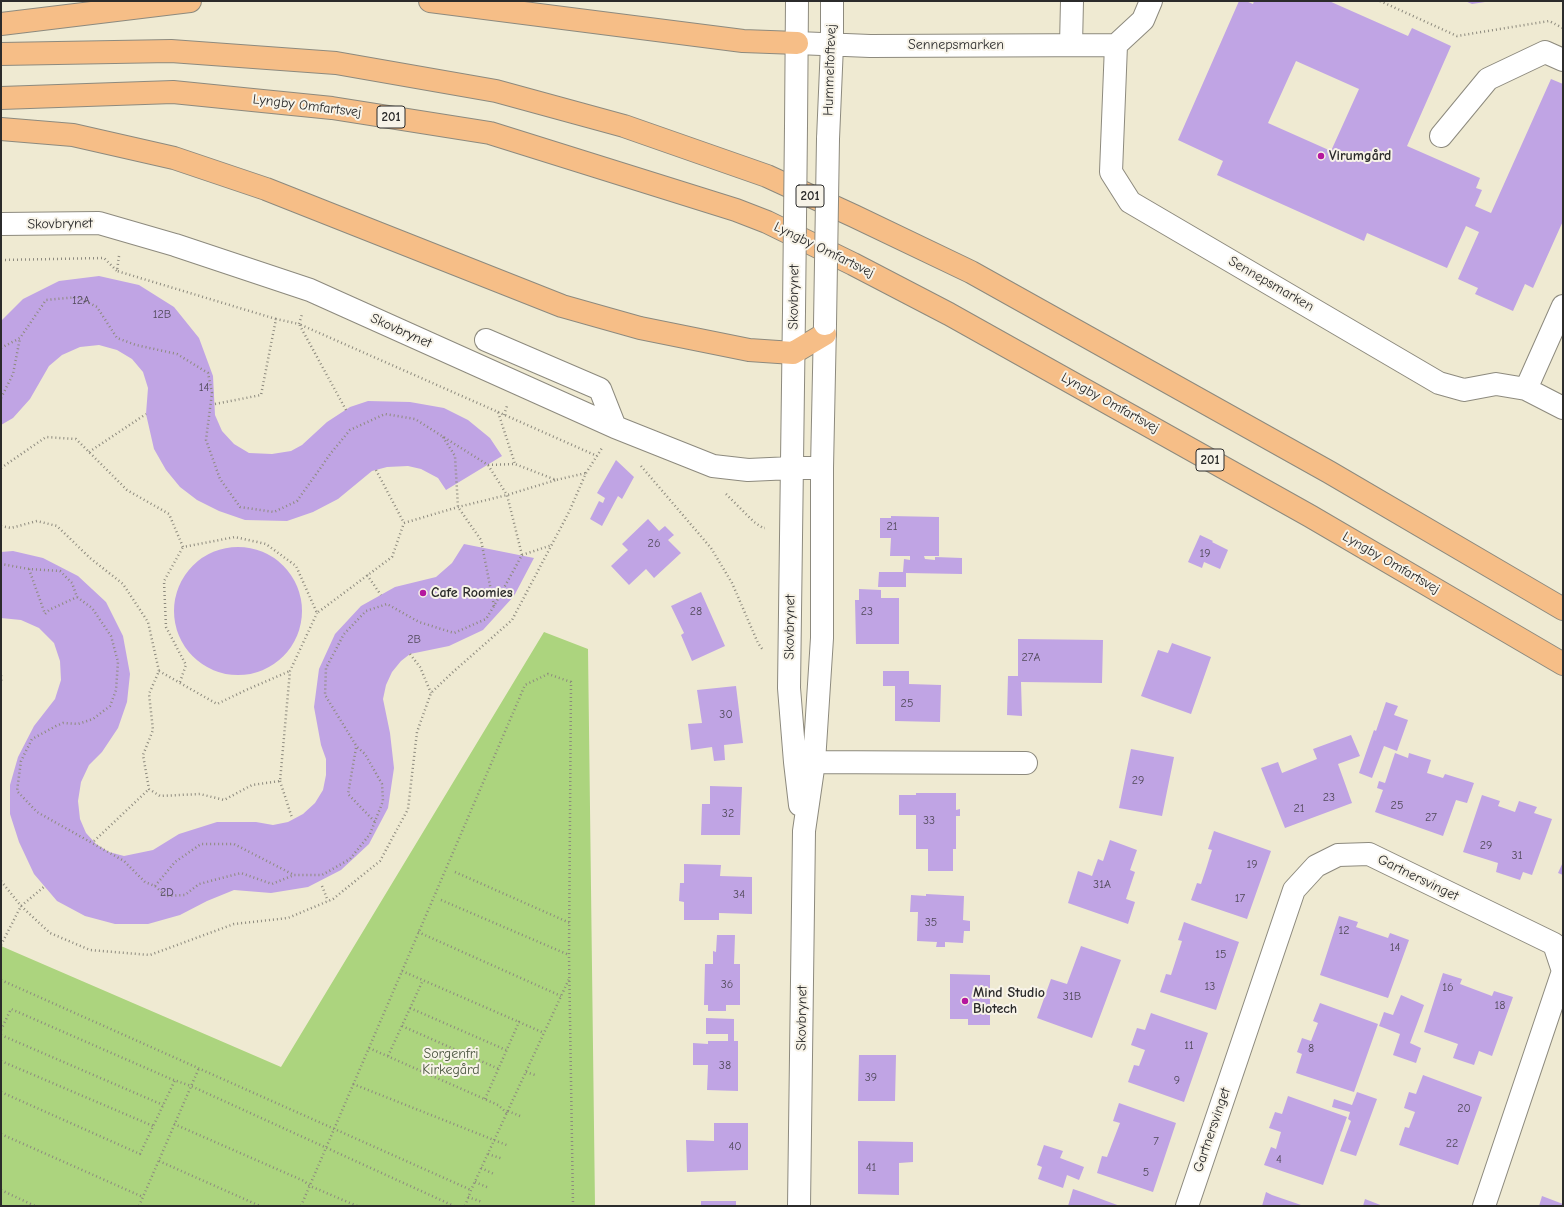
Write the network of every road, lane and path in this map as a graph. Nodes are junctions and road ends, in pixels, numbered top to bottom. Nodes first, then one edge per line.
1 (190, 1) edge
2 (430, 1) edge
3 (797, 1) edge
4 (832, 1) edge
5 (1072, 1) edge
6 (1152, 1) edge
7 (1380, 1) edge
8 (1, 24) edge
9 (1563, 28) edge
10 (797, 43) junction
11 (832, 45) junction
12 (1071, 45) junction
13 (1116, 45) junction
14 (1, 54) edge
15 (1563, 60) edge
16 (1, 98) edge
17 (1, 129) edge
18 (1441, 136) dead end
19 (828, 140) joint
20 (1, 224) edge
21 (122, 230) junction
22 (1, 260) edge
23 (117, 271) junction
24 (1563, 306) edge
25 (276, 319) junction
26 (299, 324) junction
27 (825, 329) junction
28 (20, 338) junction
29 (486, 340) dead end
30 (1, 348) edge
31 (793, 353) junction
32 (1526, 389) junction
33 (1, 398) edge
34 (215, 404) dead end
35 (1563, 408) edge
36 (346, 410) dead end
37 (498, 412) junction
38 (146, 414) dead end
39 (616, 427) junction
40 (443, 436) junction
41 (639, 436) junction
42 (89, 452) junction
43 (597, 456) junction
44 (515, 464) junction
45 (488, 465) junction
46 (713, 466) junction
47 (1, 468) edge
48 (792, 468) junction
49 (822, 468) junction
50 (376, 470) dead end
51 (586, 473) junction
52 (556, 480) junction
53 (507, 495) junction
54 (458, 506) junction
55 (404, 523) junction
56 (1, 526) edge
57 (791, 530) junction
58 (552, 545) junction
59 (183, 547) junction
60 (522, 555) junction
61 (1, 564) edge
62 (29, 569) junction
63 (367, 575) junction
64 (381, 595) dead end
65 (77, 597) junction
66 (494, 606) junction
67 (1563, 610) edge
68 (317, 613) junction
69 (764, 652) dead end
70 (410, 654) dead end
71 (1563, 664) edge
72 (159, 671) junction
73 (290, 671) junction
74 (1, 676) edge
75 (1, 681) edge
76 (180, 682) junction
77 (431, 693) junction
78 (357, 747) junction
79 (804, 762) junction
80 (1026, 763) dead end
81 (280, 781) junction
82 (149, 789) junction
83 (292, 818) dead end
84 (375, 822) junction
85 (94, 841) dead end
86 (455, 872) dead end
87 (294, 875) junction
88 (1, 881) edge
89 (45, 886) dead end
90 (155, 886) junction
91 (322, 886) dead end
92 (441, 900) dead end
93 (328, 901) junction
94 (21, 906) junction
95 (570, 923) junction
96 (418, 932) junction
97 (1, 945) edge
98 (569, 955) junction
99 (402, 970) junction
100 (570, 978) junction
101 (1, 980) edge
102 (423, 980) junction
103 (561, 996) junction
104 (410, 1008) junction
105 (518, 1022) junction
106 (402, 1026) junction
107 (1, 1030) edge
108 (544, 1033) junction
109 (1, 1036) edge
110 (369, 1048) junction
111 (506, 1050) junction
112 (388, 1056) junction
113 (1, 1061) edge
114 (199, 1068) junction
115 (499, 1069) junction
116 (526, 1072) junction
117 (535, 1075) dead end
118 (175, 1080) junction
119 (353, 1084) junction
120 (191, 1086) junction
121 (1, 1092) edge
122 (485, 1100) junction
123 (164, 1105) junction
124 (507, 1112) junction
125 (520, 1116) dead end
126 (174, 1124) junction
127 (153, 1126) junction
128 (334, 1128) junction
129 (1, 1134) edge
130 (494, 1141) junction
131 (509, 1146) dead end
132 (326, 1148) junction
133 (488, 1154) junction
134 (502, 1159) dead end
135 (159, 1161) junction
136 (481, 1168) junction
137 (494, 1174) dead end
138 (475, 1182) junction
139 (310, 1186) junction
140 (489, 1188) dead end
141 (1, 1190) edge
142 (471, 1190) junction
143 (143, 1197) junction
144 (468, 1197) junction
145 (482, 1202) dead end
146 (35, 1206) edge
147 (139, 1206) edge
148 (260, 1206) edge
149 (301, 1206) edge
150 (357, 1206) edge
151 (454, 1206) edge
152 (465, 1206) edge
153 (573, 1206) edge
154 (799, 1206) edge
155 (1187, 1206) edge
156 (1484, 1206) edge

1 - 8 highway
2 - 10 highway
3 - 10 street
4 - 11 street, Hummeltoftevej
5 - 12 street
6 - 13 street
7 - 9 path
10 - 11 street, Sennepsmarken
10 - 31 street, Skovbrynet, bridge
11 - 12 street, Sennepsmarken
11 - 19 street, Hummeltoftevej
12 - 13 street, Sennepsmarken
13 - 32 street, Sennepsmarken
14 - 67 highway, 201
15 - 18 street
16 - 71 highway, Lyngby Omfartsvej / 201
17 - 31 highway
19 - 27 street, Skovbrynet, bridge
20 - 21 street, Skovbrynet
21 - 23 path
21 - 39 street, Skovbrynet
22 - 23 path
23 - 25 path
24 - 32 street
25 - 26 path
25 - 34 path
26 - 36 path
26 - 37 path
27 - 31 highway
27 - 49 street, Skovbrynet
28 - 30 path
28 - 33 path
28 - 40 path
29 - 39 street
31 - 48 street, Skovbrynet
32 - 35 street, Sennepsmarken
37 - 43 path
37 - 44 path
38 - 42 path
39 - 41 street, Skovbrynet
39 - 43 path
40 - 45 path
40 - 54 path
41 - 46 street, Skovbrynet
41 - 69 path
42 - 47 path
42 - 59 path
43 - 51 path
44 - 45 path
44 - 52 path
45 - 53 path
46 - 48 street, Skovbrynet
46 - 57 path
48 - 49 street, Skovbrynet
48 - 57 street, Skovbrynet
49 - 79 street, Skovbrynet
50 - 55 path
51 - 52 path
51 - 58 path
52 - 53 path
53 - 54 path
53 - 60 path
54 - 55 path
54 - 66 path
55 - 63 path
56 - 72 path
57 - 79 street, Skovbrynet
58 - 60 path
58 - 77 path
59 - 68 path
59 - 76 path
60 - 66 path
61 - 62 path
62 - 65 path
62 - 65 path
63 - 64 path
63 - 68 path
65 - 90 path
66 - 78 path
68 - 73 path
70 - 77 path
72 - 76 path
72 - 82 path
73 - 76 path
73 - 81 path
74 - 75 path
77 - 93 path
78 - 84 path
78 - 84 path
79 - 80 street
79 - 154 street, Skovbrynet
81 - 82 path
81 - 83 path
82 - 85 path
84 - 87 path
86 - 95 path
87 - 90 path
87 - 90 path
88 - 94 path
89 - 94 path
91 - 93 path
92 - 98 path
93 - 94 path
94 - 97 path
95 - 96 path
95 - 98 path
96 - 99 path
96 - 103 path
98 - 100 path
99 - 102 path
99 - 110 path
100 - 103 path
100 - 153 path
101 - 114 path
102 - 104 path
102 - 105 path
103 - 108 path
104 - 106 path
104 - 111 path
105 - 108 path
105 - 111 path
106 - 112 path
106 - 115 path
107 - 118 path
108 - 116 path
109 - 123 path
110 - 112 path
110 - 119 path
111 - 115 path
112 - 122 path
113 - 127 path
114 - 120 path
114 - 128 path
115 - 122 path
116 - 117 path
116 - 124 path
118 - 120 path
118 - 123 path
119 - 128 path
119 - 130 path
120 - 126 path
120 - 132 path
121 - 127 path
122 - 124 path
123 - 127 path
124 - 125 path
124 - 130 path
126 - 135 path
126 - 139 path
128 - 132 path
128 - 142 path
129 - 143 path
130 - 131 path
130 - 133 path
132 - 139 path
132 - 151 path
133 - 134 path
133 - 136 path
135 - 143 path
135 - 148 path
136 - 137 path
136 - 138 path
138 - 140 path
138 - 142 path
139 - 149 path
139 - 150 path
141 - 146 path
142 - 144 path
143 - 147 path
144 - 145 path
144 - 152 path
155 - 156 street, Gartnersvinget

